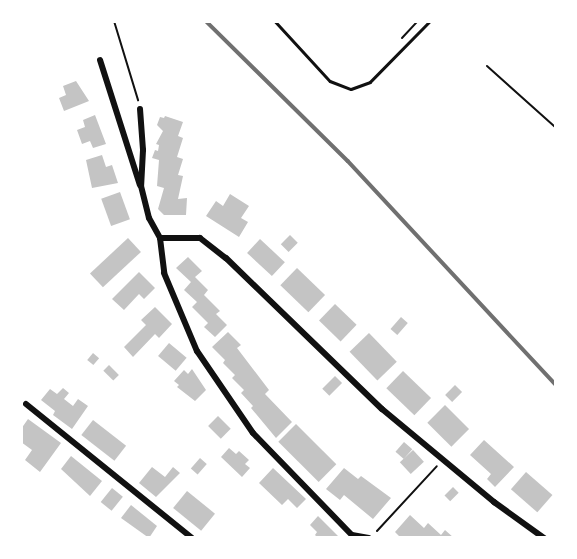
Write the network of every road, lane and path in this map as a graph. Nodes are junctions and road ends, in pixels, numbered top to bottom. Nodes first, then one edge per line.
1 (114, 21) edge
2 (275, 21) edge
3 (430, 21) edge
4 (100, 60) dead end
5 (488, 66) dead end
6 (140, 109) joint
7 (556, 128) edge
8 (141, 186) junction
9 (160, 238) junction
10 (26, 404) dead end
11 (442, 460) junction
12 (351, 537) edge
13 (192, 538) edge
14 (370, 538) edge
15 (544, 538) edge

1 - 6 path
2 - 3 lane
4 - 8 street
5 - 7 path
6 - 8 street
8 - 9 street
9 - 11 street
9 - 12 street
10 - 13 street
11 - 14 path
11 - 15 street
12 - 14 street

